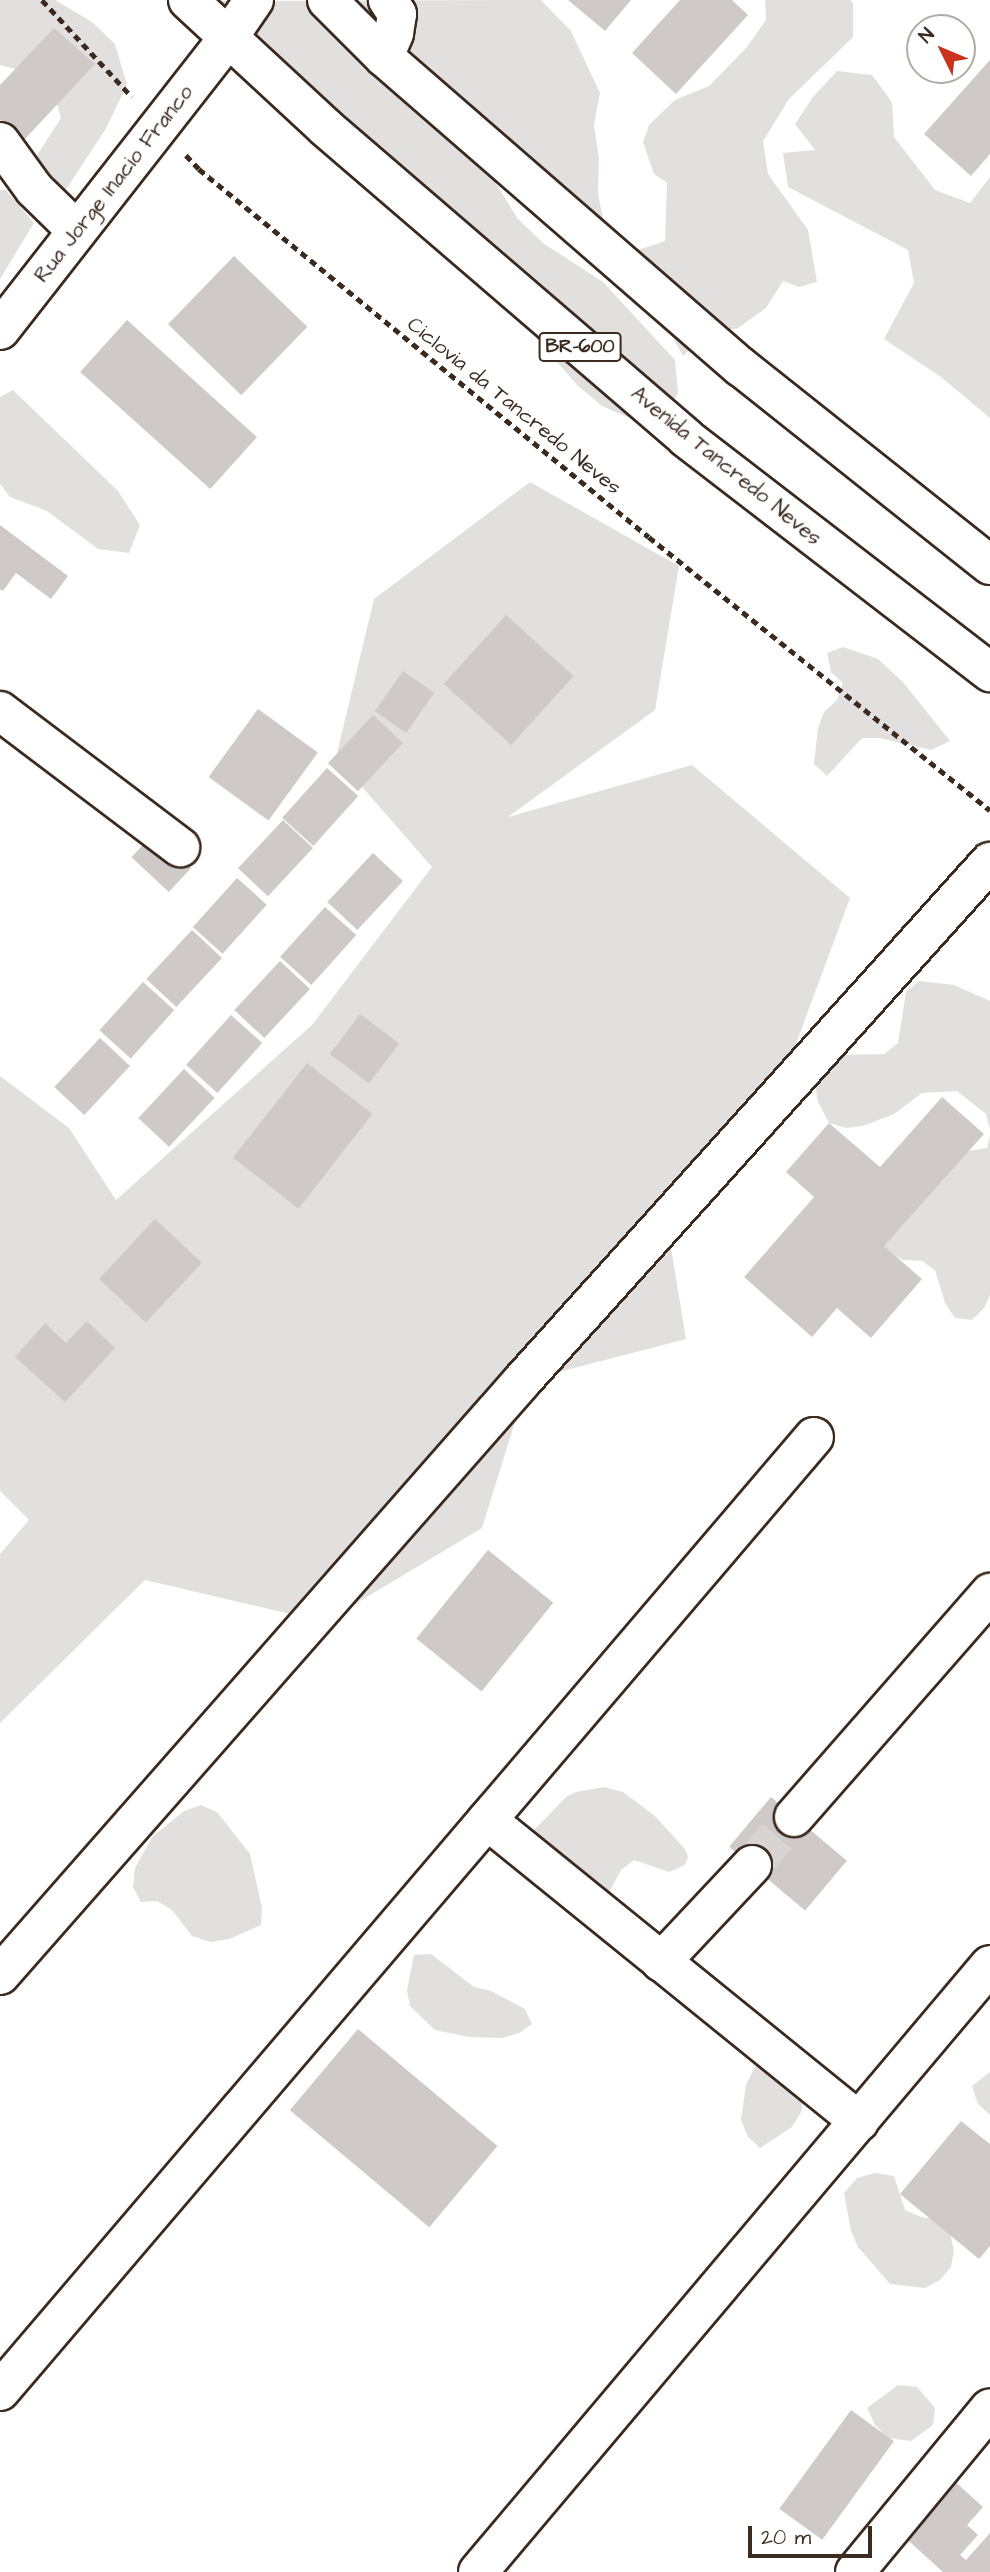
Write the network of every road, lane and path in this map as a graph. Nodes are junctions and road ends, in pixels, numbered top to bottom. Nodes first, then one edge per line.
1 (42, 0) edge
2 (188, 0) edge
3 (254, 0) edge
4 (327, 0) edge
5 (388, 0) edge
6 (228, 38) junction
7 (384, 57) junction
8 (159, 126) junction
9 (0, 142) edge
10 (78, 231) junction
11 (0, 330) edge
12 (990, 565) edge
13 (990, 672) edge
14 (0, 711) edge
15 (990, 810) edge
16 (180, 847) dead end
17 (990, 862) edge
18 (814, 1437) dead end
19 (990, 1593) edge
20 (794, 1817) tunnel mouth
21 (487, 1820) junction
22 (752, 1865) tunnel mouth
23 (661, 1962) junction
24 (990, 1965) edge
25 (0, 1976) edge
26 (859, 2120) junction
27 (0, 2391) edge
28 (990, 2408) edge
29 (478, 2572) edge
30 (855, 2572) edge

1 - 8 path, Ciclovia da Tancredo Neves
2 - 6 street, Avenida Tancredo Neves / BR-600
3 - 6 street, Rua Jorge Inacio Franco
4 - 7 street
5 - 7 street
6 - 8 street, Rua Jorge Inacio Franco
6 - 13 street, Avenida Tancredo Neves / BR-600
7 - 12 street
8 - 10 street, Rua Jorge Inacio Franco
8 - 15 path, Ciclovia da Tancredo Neves
9 - 10 street
10 - 11 street, Rua Jorge Inacio Franco
14 - 16 street
17 - 25 street
18 - 21 street
19 - 20 street
21 - 23 street
21 - 27 street
22 - 23 street
23 - 26 street
24 - 26 street
26 - 29 street
28 - 30 street

